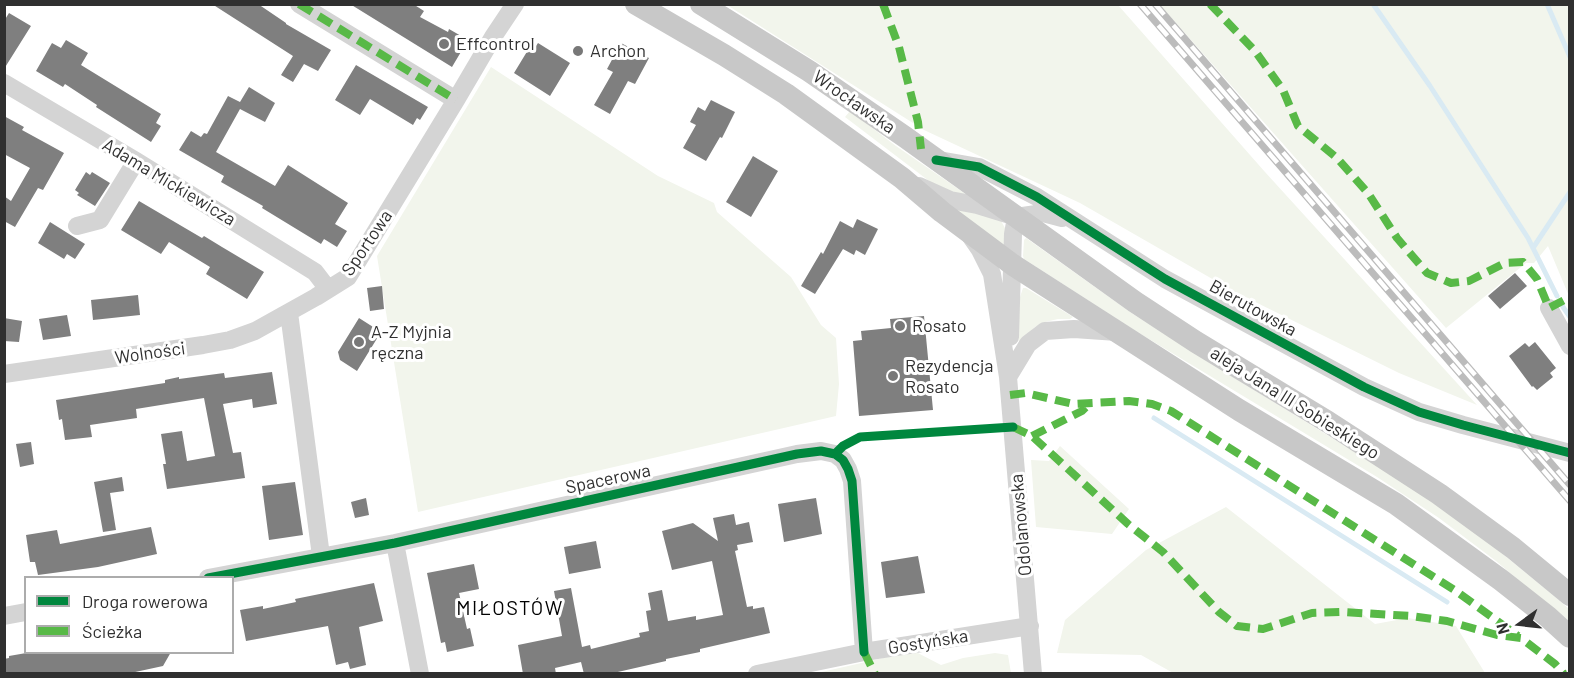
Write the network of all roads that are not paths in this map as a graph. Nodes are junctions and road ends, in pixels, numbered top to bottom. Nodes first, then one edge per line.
1 (299, 4) edge
2 (514, 4) edge
3 (636, 4) edge
4 (701, 4) edge
5 (4, 83) edge
6 (456, 100) junction
7 (936, 160) junction
8 (136, 161) junction
9 (902, 178) junction
10 (1005, 211) junction
11 (1075, 222) junction
12 (77, 226) dead end
13 (974, 236) junction
14 (1013, 265) junction
15 (328, 289) junction
16 (1549, 308) dead end
17 (289, 313) junction
18 (1118, 332) junction
19 (1569, 346) edge
20 (4, 374) edge
21 (1008, 377) junction
22 (1569, 453) edge
23 (395, 543) junction
24 (321, 556) junction
25 (218, 576) edge
26 (1569, 595) edge
27 (24, 612) edge
28 (4, 616) edge
29 (1030, 626) junction
30 (1569, 637) edge
31 (864, 652) junction
32 (420, 674) edge
33 (757, 674) edge
34 (1033, 674) edge

1 - 6 street
2 - 6 street, Sportowa
3 - 9 main road, Wrocławska
4 - 7 main road, Wrocławska
5 - 8 street, Adama Mickiewicza
6 - 15 street, Sportowa
7 - 10 main road, Wrocławska
7 - 11 street, Bierutowska
8 - 12 street
8 - 15 street, Adama Mickiewicza
9 - 10 street, Wrocławska
9 - 13 main road, Wrocławska
10 - 11 street, Bierutowska
10 - 14 street, Odolanowska
10 - 26 main road, aleja Jana III Sobieskiego
11 - 22 street, Bierutowska
13 - 14 main road, Wrocławska
13 - 21 street, Odolanowska
14 - 18 main road, aleja Jana III Sobieskiego
14 - 21 street, Odolanowska
15 - 17 street, Sportowa
16 - 19 street
17 - 20 street, Wolności
17 - 24 street
18 - 21 street
18 - 30 main road, aleja Jana III Sobieskiego
21 - 29 street, Odolanowska
23 - 24 street, Spacerowa
23 - 31 street, Spacerowa
23 - 32 street
24 - 25 street, Spacerowa
27 - 28 street
29 - 31 street, Gostyńska
29 - 34 street, Odolanowska
31 - 33 street, Gostyńska

